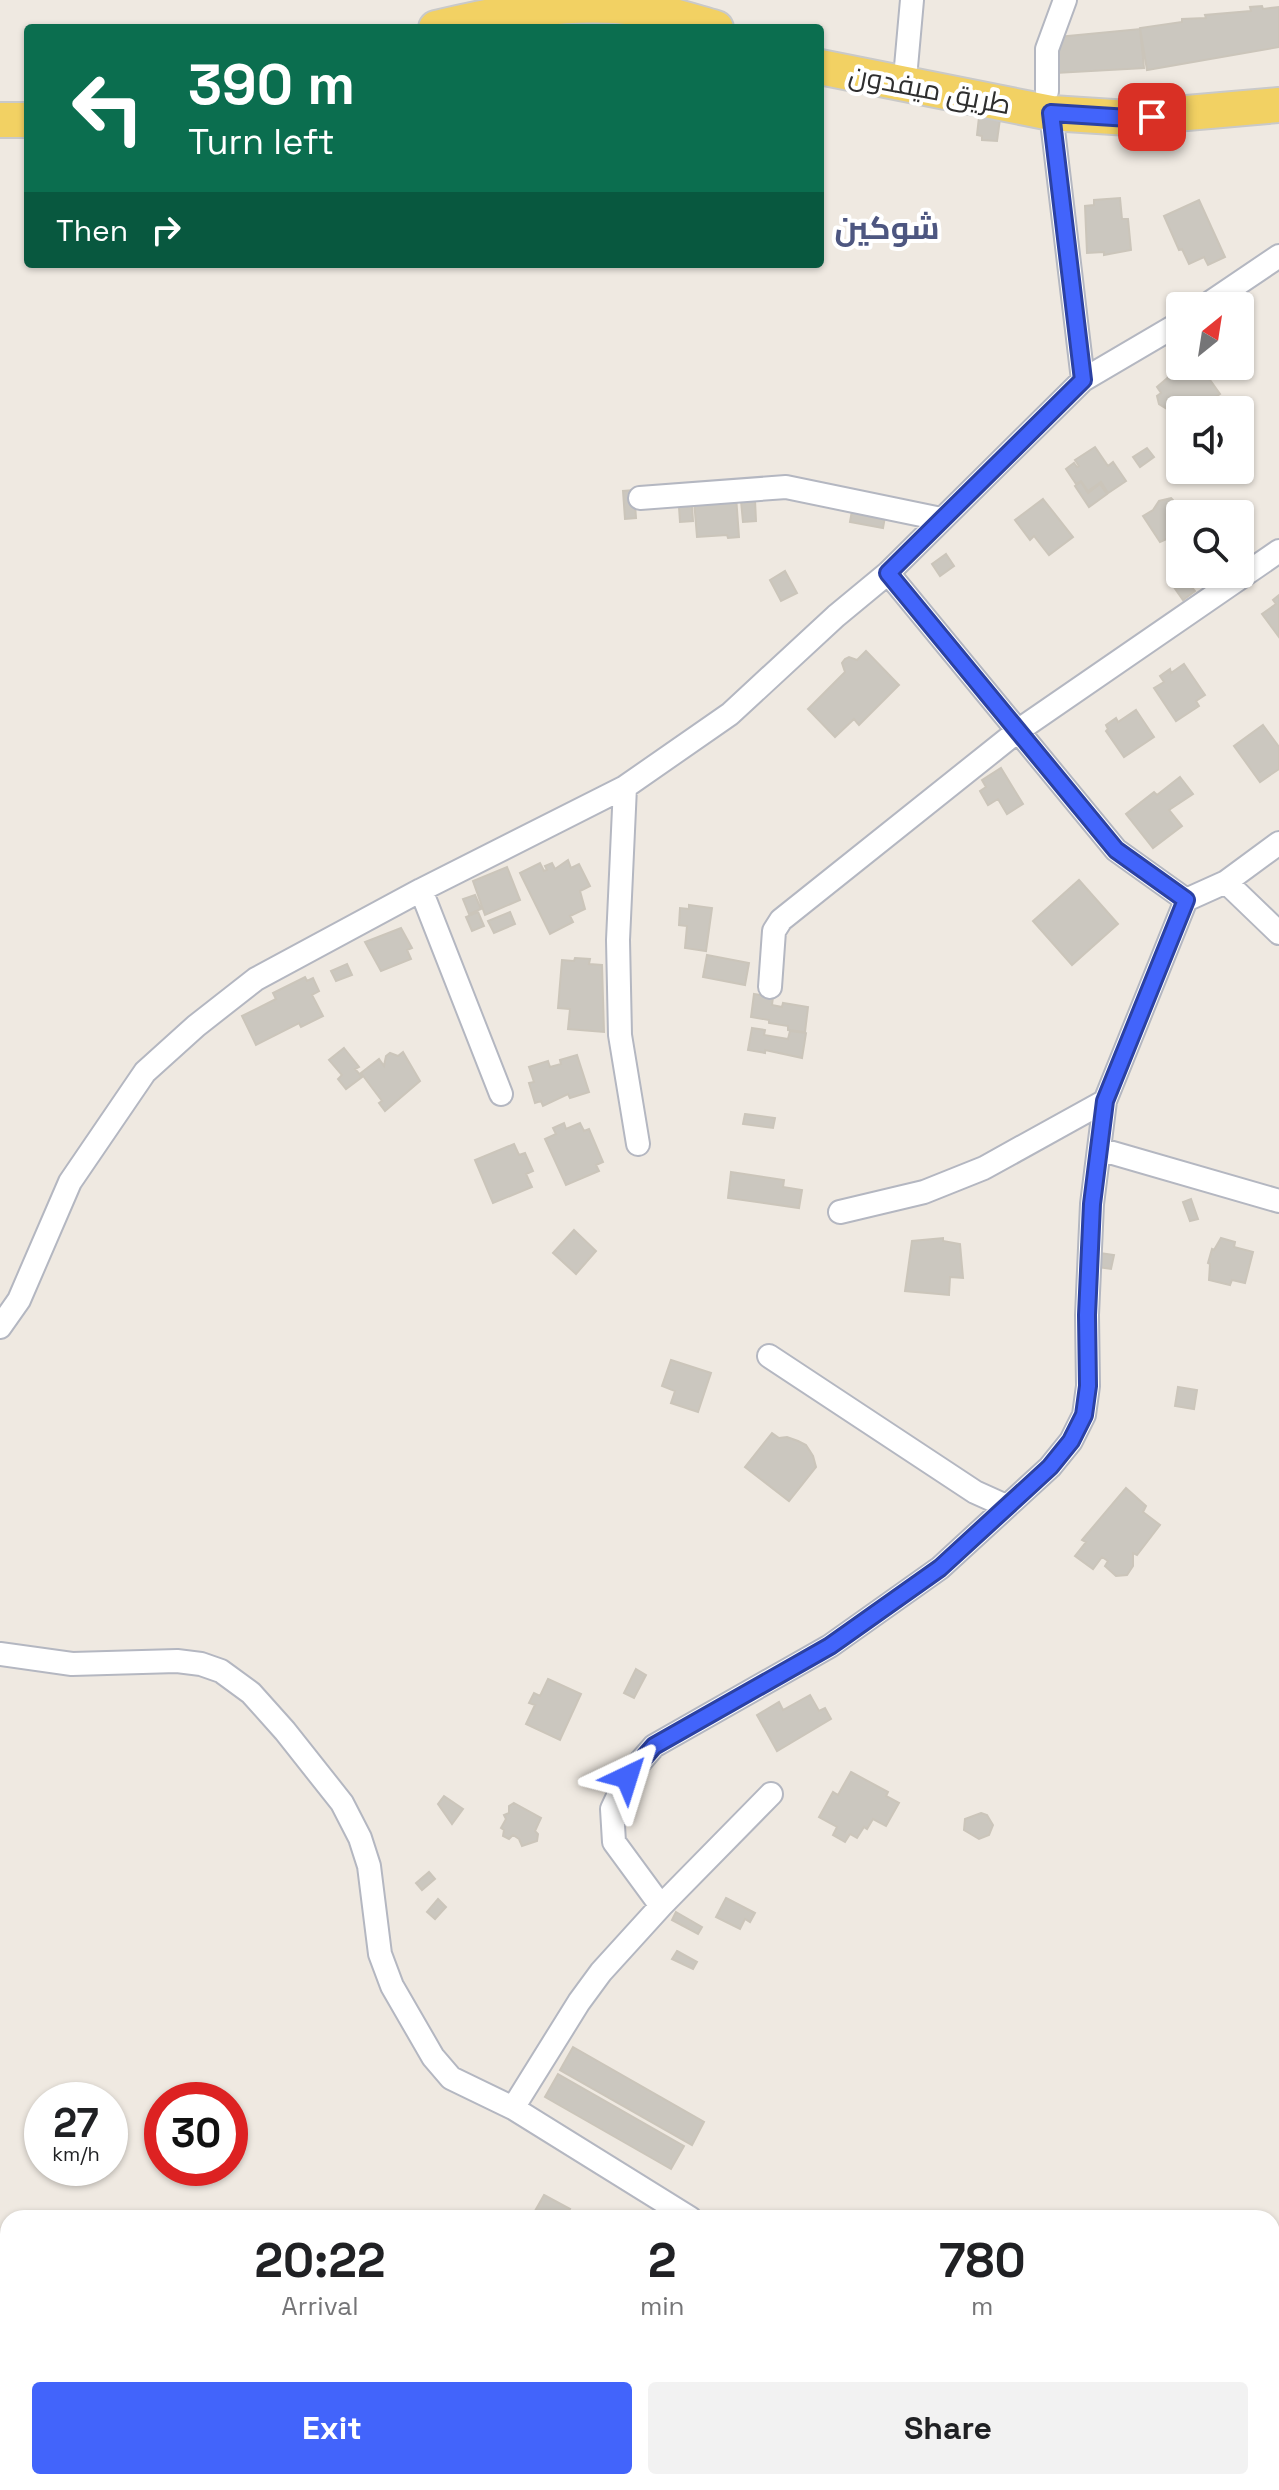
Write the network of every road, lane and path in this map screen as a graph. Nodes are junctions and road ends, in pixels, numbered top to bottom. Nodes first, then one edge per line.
1 (912, 0) edge
2 (1065, 0) edge
3 (452, 24) edge
4 (554, 24) edge
5 (619, 24) edge
6 (701, 24) edge
7 (824, 51) edge
8 (906, 67) junction
9 (824, 68) edge
10 (1279, 88) edge
11 (1049, 102) junction
12 (0, 104) edge
13 (24, 104) edge
14 (1279, 105) edge
15 (0, 120) edge
16 (24, 120) edge
17 (1279, 256) edge
18 (1226, 292) edge
19 (1166, 331) edge
20 (1083, 380) junction
21 (640, 498) dead end
22 (941, 519) junction
23 (1279, 551) edge
24 (888, 573) junction
25 (1019, 730) junction
26 (625, 787) junction
27 (1279, 843) edge
28 (1226, 882) junction
29 (421, 890) junction
30 (1186, 900) junction
31 (1279, 933) edge
32 (770, 987) dead end
33 (501, 1094) dead end
34 (1105, 1101) junction
35 (638, 1144) dead end
36 (1099, 1149) junction
37 (1279, 1201) edge
38 (840, 1212) dead end
39 (0, 1327) edge
40 (769, 1356) dead end
41 (1006, 1506) junction
42 (0, 1654) edge
43 (771, 1794) dead end
44 (661, 1906) junction
45 (513, 2108) junction
46 (677, 2210) edge

1 - 8 street
2 - 11 street
3 - 6 main road
4 - 5 main road
7 - 8 main road, طريق ميفدون
8 - 11 main road, طريق ميفدون
9 - 11 main road, طريق ميفدون
10 - 11 main road, طريق ميفدون
11 - 14 main road, طريق ميفدون
11 - 20 street
12 - 13 main road
15 - 16 main road
17 - 18 street
19 - 20 street
20 - 22 street
21 - 22 street
22 - 24 street
23 - 25 street
24 - 25 street
24 - 26 street
25 - 30 street
25 - 32 street
26 - 29 street
26 - 35 street
27 - 28 street
28 - 30 street
28 - 31 street
29 - 33 street
29 - 39 street
30 - 34 street
34 - 36 street
34 - 38 street
36 - 37 street
36 - 41 street
40 - 41 street
41 - 44 street
42 - 45 street
43 - 44 street
44 - 45 street
45 - 46 street

